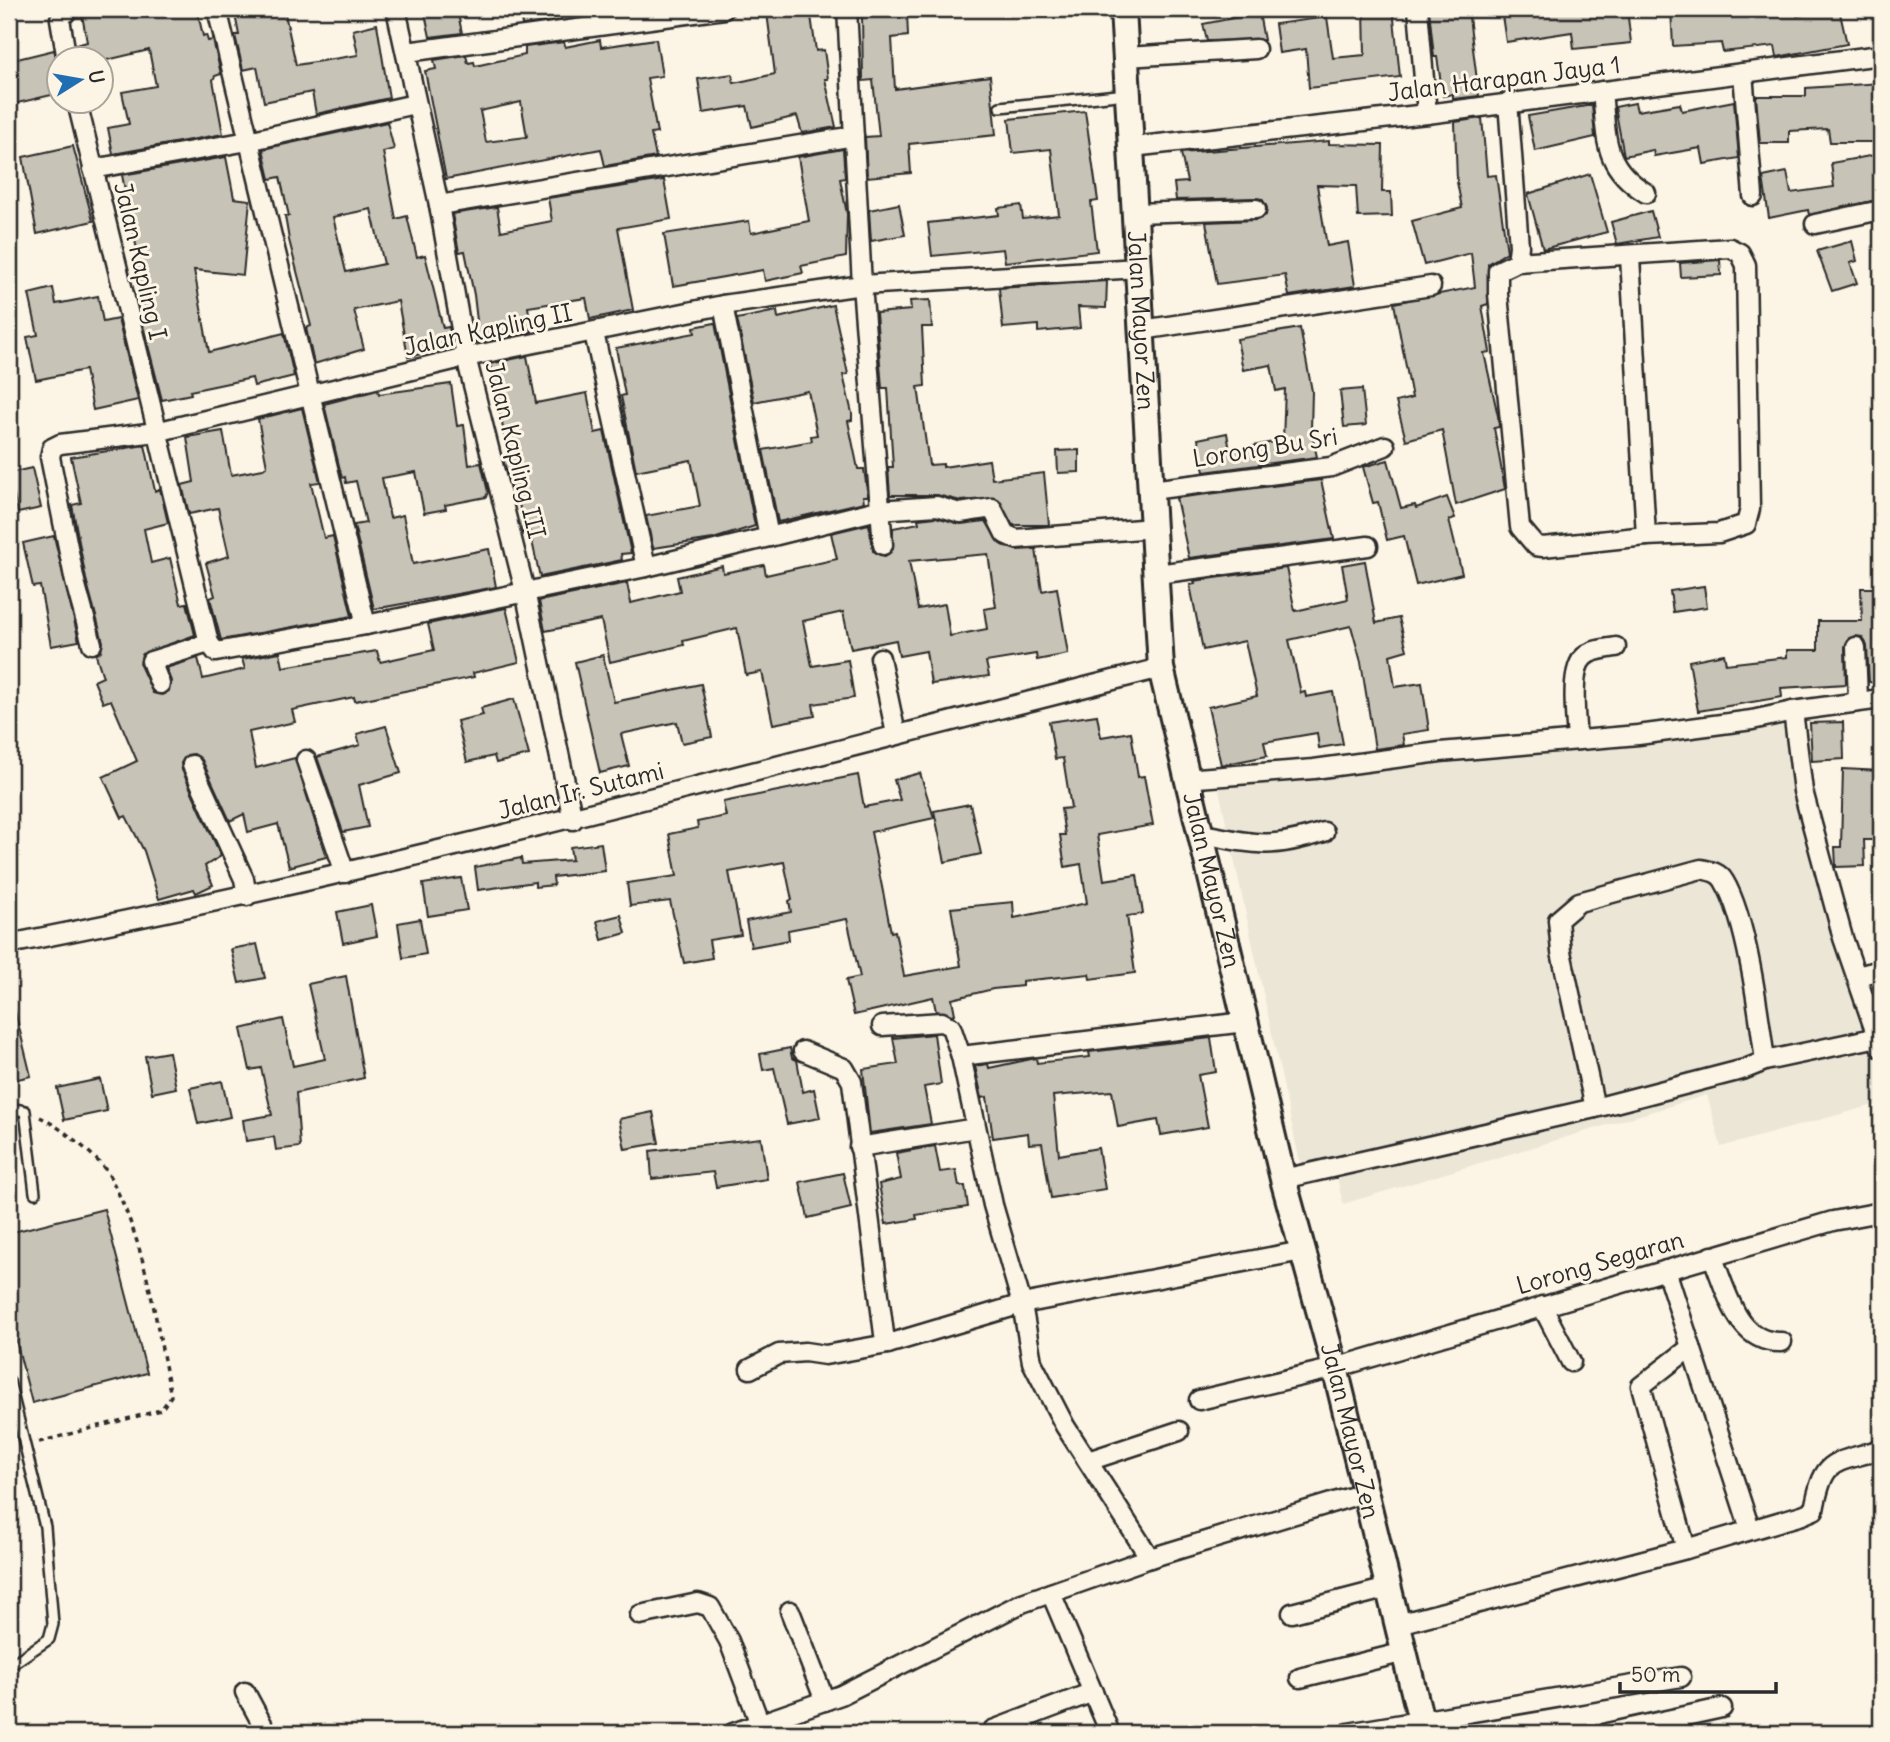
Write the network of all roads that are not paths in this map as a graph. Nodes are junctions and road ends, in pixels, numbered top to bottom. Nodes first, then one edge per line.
1 (69, 9) edge
2 (217, 9) edge
3 (396, 9) edge
4 (724, 9) edge
5 (847, 9) edge
6 (1123, 9) edge
7 (1418, 9) edge
8 (65, 46) edge
9 (1256, 49) dead end
10 (407, 52) junction
11 (1881, 55) edge
12 (1126, 57) junction
13 (1743, 73) junction
14 (1602, 91) junction
15 (1129, 94) junction
16 (1508, 102) junction
17 (415, 104) junction
18 (1000, 107) dead end
19 (1427, 114) junction
20 (80, 116) edge
21 (854, 136) junction
22 (248, 141) junction
23 (1132, 147) junction
24 (93, 169) junction
25 (1646, 193) dead end
26 (1753, 196) dead end
27 (439, 205) junction
28 (1256, 209) dead end
29 (1881, 209) edge
30 (1135, 213) junction
31 (1815, 223) dead end
32 (1630, 257) junction
33 (1517, 262) junction
34 (1138, 268) junction
35 (862, 285) junction
36 (1431, 286) dead end
37 (723, 305) junction
38 (1142, 330) junction
39 (594, 333) junction
40 (466, 357) junction
41 (308, 396) junction
42 (156, 432) junction
43 (1385, 446) dead end
44 (1151, 490) junction
45 (878, 510) junction
46 (1153, 528) junction
47 (1646, 536) junction
48 (769, 537) junction
49 (883, 545) dead end
50 (1368, 546) dead end
51 (646, 566) junction
52 (1157, 574) junction
53 (525, 591) junction
54 (366, 625) junction
55 (209, 643) junction
56 (92, 644) dead end
57 (1616, 647) dead end
58 (1856, 647) dead end
59 (880, 658) dead end
60 (1161, 668) junction
61 (160, 684) dead end
62 (1881, 699) edge
63 (1858, 700) junction
64 (1793, 710) junction
65 (896, 734) junction
66 (1577, 740) junction
67 (306, 760) dead end
68 (191, 765) dead end
69 (1185, 779) junction
70 (573, 820) junction
71 (1324, 832) dead end
72 (1198, 833) junction
73 (345, 873) junction
74 (247, 896) junction
75 (9, 944) edge
76 (1881, 970) edge
77 (1857, 976) junction
78 (1245, 1022) junction
79 (882, 1026) dead end
80 (1879, 1043) edge
81 (803, 1051) dead end
82 (961, 1056) junction
83 (1765, 1061) junction
84 (9, 1108) edge
85 (1595, 1108) junction
86 (976, 1128) junction
87 (859, 1147) junction
88 (1283, 1179) junction
89 (35, 1193) dead end
90 (1881, 1212) edge
91 (1302, 1251) junction
92 (1712, 1256) junction
93 (1666, 1270) junction
94 (1022, 1304) junction
95 (1542, 1306) junction
96 (1782, 1342) dead end
97 (888, 1344) junction
98 (1691, 1347) junction
99 (1571, 1362) dead end
100 (750, 1368) dead end
101 (1335, 1368) junction
102 (9, 1381) edge
103 (1199, 1400) dead end
104 (1179, 1432) dead end
105 (1881, 1449) edge
106 (1088, 1461) junction
107 (1364, 1493) junction
108 (1750, 1529) junction
109 (1686, 1549) junction
110 (1150, 1558) junction
111 (1388, 1588) junction
112 (1051, 1592) junction
113 (790, 1611) dead end
114 (1292, 1613) dead end
115 (640, 1615) dead end
116 (1398, 1624) junction
117 (1405, 1652) junction
118 (9, 1666) edge
119 (1681, 1677) dead end
120 (1300, 1678) dead end
121 (245, 1692) dead end
122 (1093, 1692) junction
123 (825, 1701) junction
124 (1722, 1708) dead end
125 (761, 1724) junction
126 (1423, 1727) edge
127 (993, 1730) dead end
128 (267, 1733) edge
129 (733, 1733) edge
130 (1110, 1733) edge
131 (1348, 1733) edge
132 (1607, 1733) edge

1 - 8 street
2 - 22 street
3 - 10 street, Jalan Kapling III
4 - 10 street
5 - 21 street
6 - 12 street, Jalan Mayor Zen
7 - 19 street
9 - 12 street
10 - 17 street, Jalan Kapling III
11 - 13 street, Jalan Harapan Jaya 1
12 - 15 street, Jalan Mayor Zen
13 - 14 street, Jalan Harapan Jaya 1
13 - 26 street
14 - 16 street, Jalan Harapan Jaya 1
14 - 25 street
15 - 18 lane
15 - 23 street, Jalan Mayor Zen
16 - 19 street, Jalan Harapan Jaya 1
16 - 33 street
17 - 22 street
17 - 27 street, Jalan Kapling III
19 - 23 street, Jalan Harapan Jaya 1
20 - 24 street, Jalan Kapling I
21 - 27 street
21 - 35 street
22 - 24 street
22 - 41 street
23 - 30 street, Jalan Mayor Zen
24 - 42 street, Jalan Kapling I
27 - 40 street, Jalan Kapling III
28 - 30 street
29 - 31 street
30 - 34 street, Jalan Mayor Zen
32 - 33 street
32 - 47 street
32 - 47 street
33 - 47 street
34 - 35 street, Jalan Kapling II
34 - 38 street, Jalan Mayor Zen
35 - 37 street, Jalan Kapling II
35 - 45 street
36 - 38 street
37 - 39 street, Jalan Kapling II
37 - 48 street
38 - 44 street, Jalan Mayor Zen
39 - 40 street, Jalan Kapling II
39 - 51 street
40 - 41 street, Jalan Kapling II
40 - 53 street, Jalan Kapling III
41 - 42 street, Jalan Kapling II
41 - 54 street
42 - 55 street, Jalan Kapling I
42 - 56 street, Jalan Kapling II
43 - 44 street, Lorong Bu Sri
44 - 46 street, Jalan Mayor Zen
45 - 46 street
45 - 48 street
45 - 49 street
46 - 52 street, Jalan Mayor Zen
48 - 51 street
50 - 52 street
51 - 53 street
52 - 60 street, Jalan Mayor Zen
53 - 54 street
53 - 70 street, Jalan Kapling III
54 - 55 street
55 - 61 street
57 - 66 street
58 - 63 street
59 - 65 street
60 - 65 street, Jalan Ir. Sutami
60 - 69 street, Jalan Mayor Zen
62 - 63 street
63 - 64 street
64 - 66 street
64 - 77 street
65 - 70 street, Jalan Ir. Sutami
66 - 69 street
67 - 73 street
68 - 74 street
69 - 72 street, Jalan Mayor Zen
70 - 73 street, Jalan Ir. Sutami
71 - 72 street
72 - 78 street, Jalan Mayor Zen
73 - 74 street, Jalan Ir. Sutami
74 - 75 street, Jalan Ir. Sutami
76 - 77 street
77 - 80 street
78 - 82 street
78 - 88 street, Jalan Mayor Zen
79 - 82 street
80 - 83 street
81 - 87 street
82 - 86 street
83 - 85 street
83 - 85 street
84 - 89 lane
85 - 88 street
86 - 87 street
86 - 94 street
87 - 97 street
88 - 91 street, Jalan Mayor Zen
90 - 92 street, Lorong Segaran
91 - 94 street
91 - 101 street, Jalan Mayor Zen
92 - 93 street, Lorong Segaran
92 - 96 street
93 - 95 street, Lorong Segaran
93 - 98 street
94 - 97 street
94 - 106 street
95 - 99 street
95 - 101 street, Lorong Segaran
97 - 100 street
98 - 108 street
98 - 109 street
101 - 103 street, Lorong Segaran
101 - 107 street, Jalan Mayor Zen
102 - 118 lane
104 - 106 street
105 - 108 street
106 - 110 street
107 - 110 street
107 - 111 street, Jalan Mayor Zen
108 - 109 street
109 - 116 street
110 - 112 street
111 - 114 street
111 - 116 street, Jalan Mayor Zen
112 - 122 street
112 - 123 street
113 - 123 street
115 - 125 street
116 - 117 street, Jalan Mayor Zen
117 - 120 street
117 - 126 street, Jalan Mayor Zen
119 - 126 street
121 - 128 street
122 - 127 street
122 - 130 street
123 - 125 street
124 - 132 street
125 - 129 street
126 - 131 street

